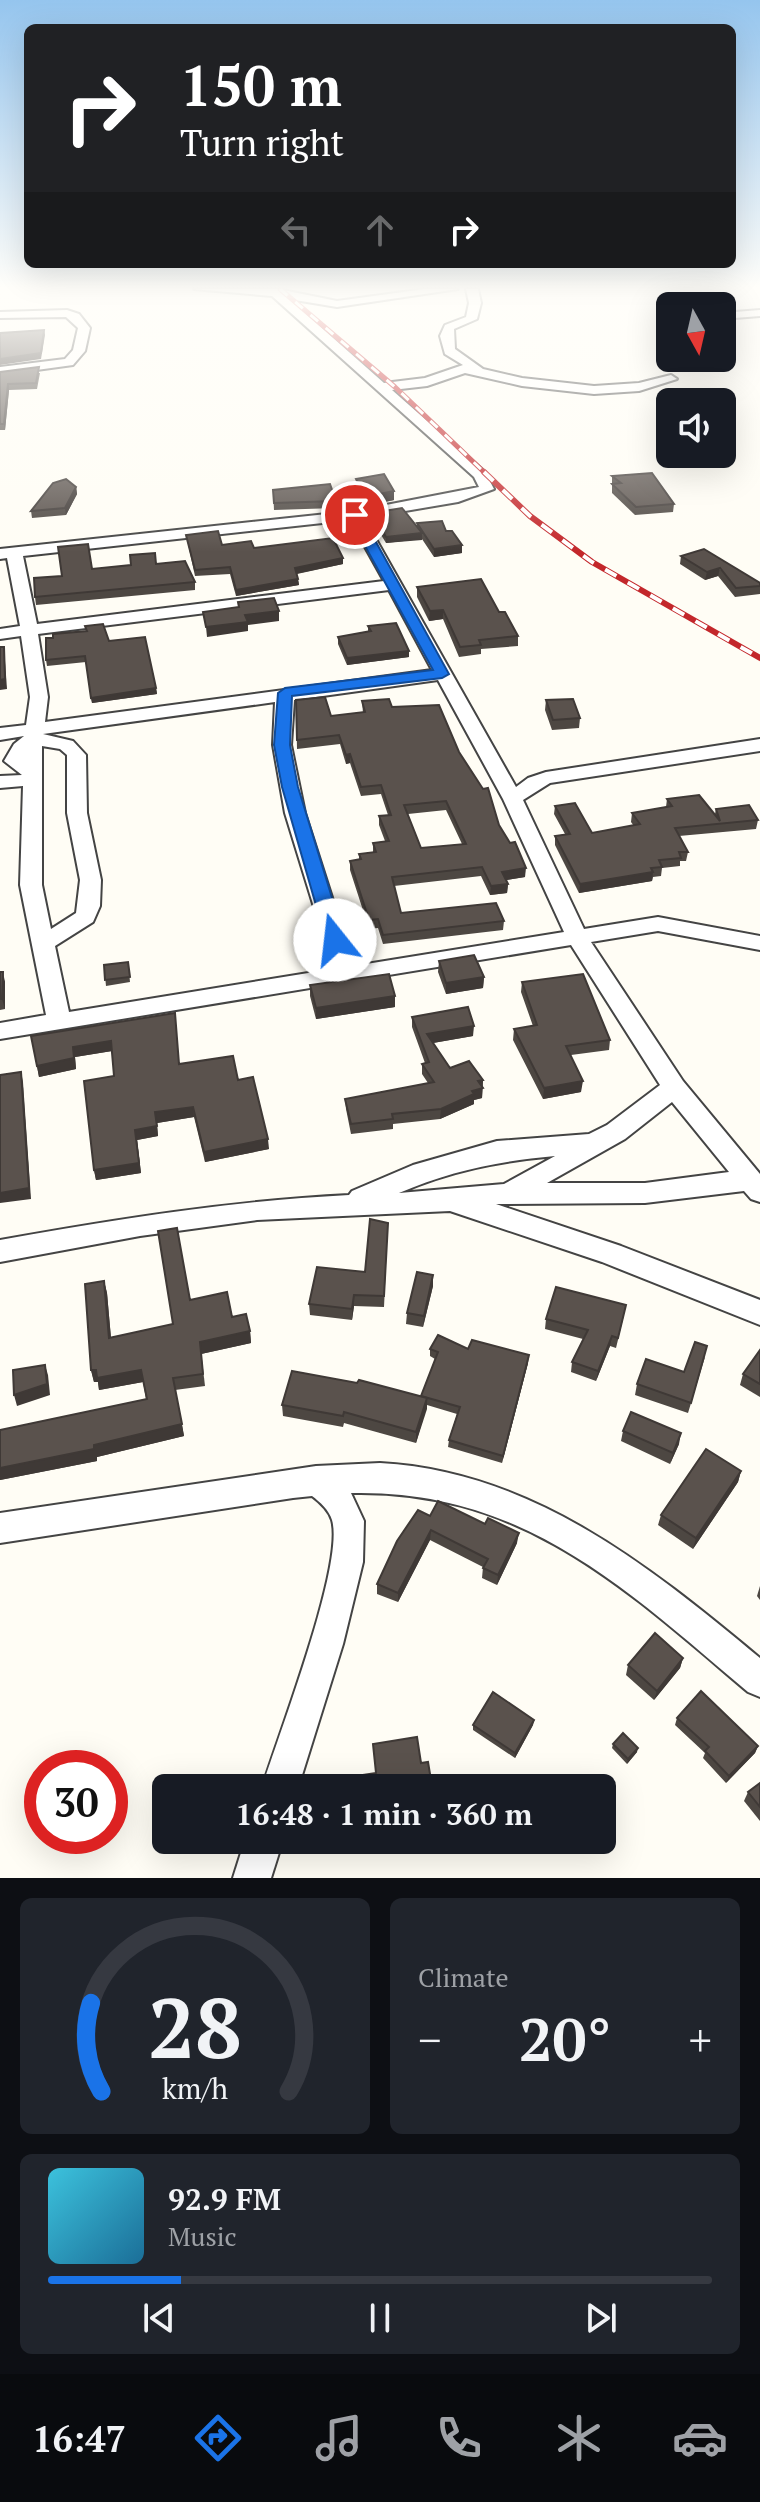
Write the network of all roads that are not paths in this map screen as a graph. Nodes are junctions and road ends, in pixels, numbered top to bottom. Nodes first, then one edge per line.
1 (370, 377) edge
2 (436, 377) edge
3 (503, 377) edge
4 (671, 379) dead end
5 (382, 387) junction
6 (355, 515) junction
7 (7, 554) edge
8 (392, 585) junction
9 (27, 630) junction
10 (0, 634) edge
11 (442, 674) junction
12 (285, 693) junction
13 (0, 734) edge
14 (34, 734) junction
15 (760, 745) edge
16 (32, 777) junction
17 (0, 782) edge
18 (513, 799) junction
19 (577, 937) junction
20 (760, 943) edge
21 (41, 945) junction
22 (345, 972) junction
23 (59, 1021) junction
24 (0, 1031) edge
25 (674, 1087) junction
26 (593, 1143) junction
27 (755, 1186) edge
28 (497, 1194) junction
29 (451, 1201) junction
30 (349, 1203) junction
31 (0, 1251) edge
32 (760, 1313) edge
33 (316, 1480) junction
34 (0, 1528) edge
35 (760, 1680) edge
36 (285, 1774) edge
37 (260, 1854) edge
38 (252, 1878) edge

1 - 5 street
2 - 5 street
3 - 4 street
5 - 6 street
6 - 7 street
6 - 8 street
7 - 9 street
8 - 9 street
8 - 11 street
9 - 10 street
9 - 14 street
11 - 12 street
11 - 18 street
12 - 14 street
12 - 22 street
13 - 14 street
14 - 16 street
14 - 21 street
15 - 18 street
16 - 17 street
16 - 21 street
18 - 19 street
19 - 20 street
19 - 22 street
19 - 25 street
21 - 23 street
22 - 23 street
23 - 24 street
25 - 26 street
25 - 27 street
26 - 28 street
26 - 30 street
27 - 28 street
28 - 29 street
29 - 30 street
29 - 32 street
30 - 31 street
33 - 34 street
33 - 35 street
33 - 36 street
37 - 38 street

